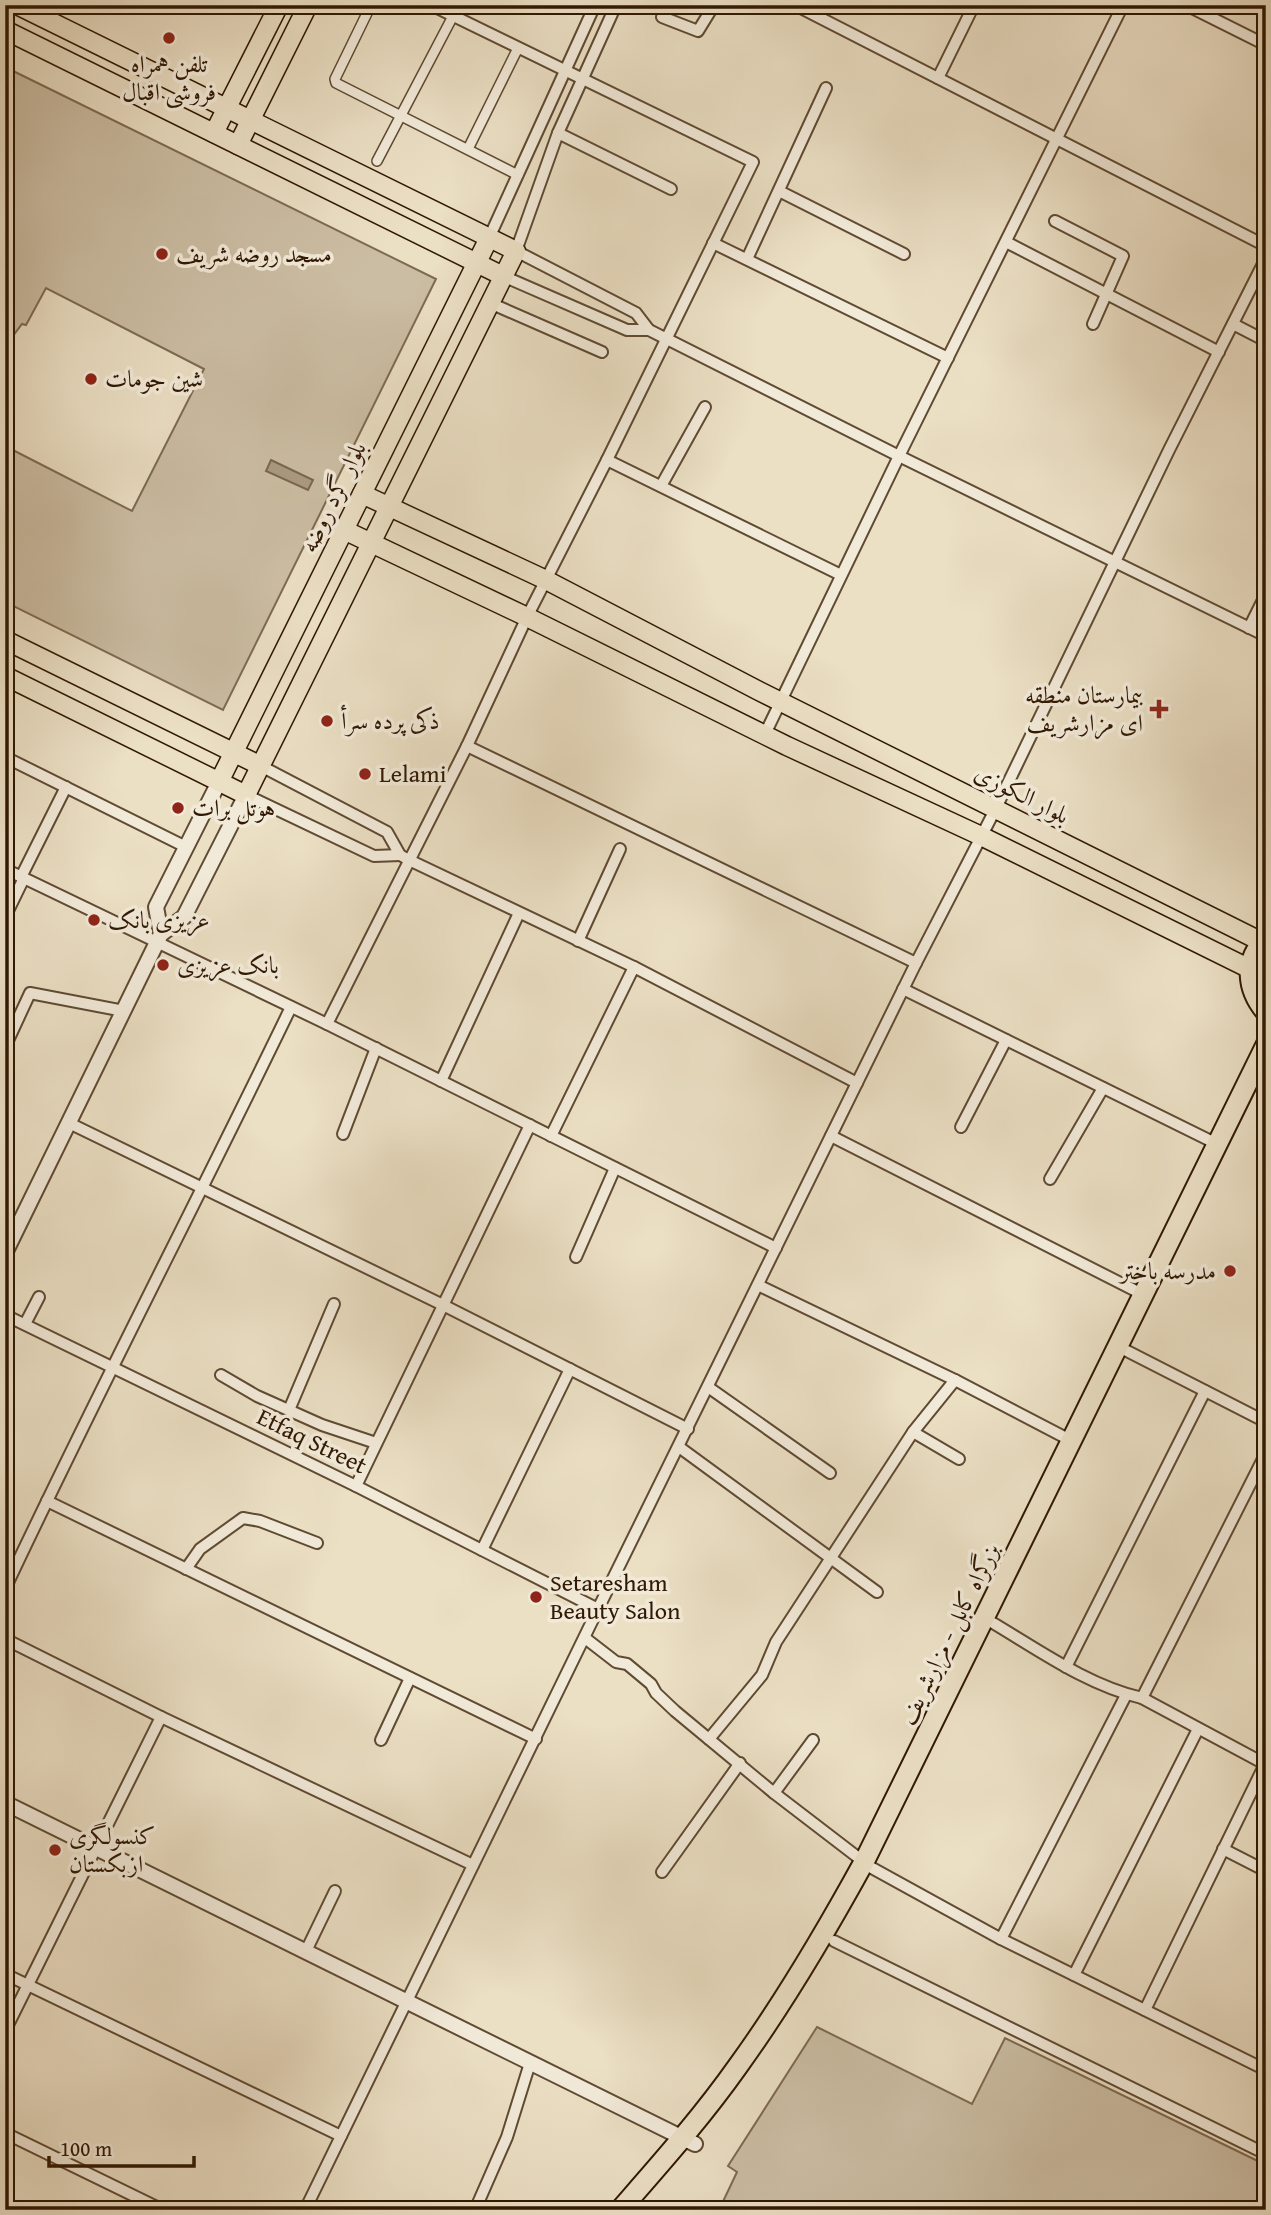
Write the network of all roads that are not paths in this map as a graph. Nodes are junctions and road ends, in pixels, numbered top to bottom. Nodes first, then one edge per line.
1 (17, 5) edge
2 (279, 5) edge
3 (307, 5) edge
4 (371, 5) edge
5 (431, 5) edge
6 (596, 5) edge
7 (616, 5) edge
8 (714, 5) edge
9 (974, 5) edge
10 (1123, 5) edge
11 (1186, 5) edge
12 (801, 6) edge
13 (455, 10) edge
14 (662, 16) dead end
15 (5, 30) edge
16 (1266, 45) edge
17 (518, 48) junction
18 (564, 71) junction
19 (938, 78) junction
20 (581, 79) junction
21 (826, 88) dead end
22 (227, 109) junction
23 (401, 116) junction
24 (250, 120) junction
25 (214, 133) junction
26 (558, 133) junction
27 (1058, 139) junction
28 (238, 145) junction
29 (468, 149) junction
30 (377, 161) dead end
31 (518, 175) junction
32 (671, 189) dead end
33 (779, 191) junction
34 (1055, 221) dead end
35 (489, 238) junction
36 (1006, 242) junction
37 (713, 243) junction
38 (1266, 246) edge
39 (516, 251) junction
40 (904, 254) dead end
41 (1266, 258) edge
42 (747, 259) junction
43 (477, 263) junction
44 (503, 276) junction
45 (1107, 295) junction
46 (490, 303) junction
47 (1093, 324) dead end
48 (1233, 324) junction
49 (649, 330) junction
50 (666, 338) junction
51 (1266, 341) edge
52 (602, 352) dead end
53 (1219, 352) junction
54 (948, 358) junction
55 (705, 407) dead end
56 (899, 456) junction
57 (607, 460) junction
58 (660, 486) junction
59 (362, 494) junction
60 (390, 506) junction
61 (344, 530) junction
62 (372, 542) junction
63 (1116, 561) junction
64 (841, 575) junction
65 (546, 580) junction
66 (1266, 594) edge
67 (527, 617) junction
68 (1249, 628) junction
69 (1266, 636) edge
70 (5, 640) edge
71 (5, 676) edge
72 (780, 700) junction
73 (765, 734) junction
74 (467, 746) junction
75 (234, 752) junction
76 (5, 757) edge
77 (261, 766) junction
78 (219, 782) junction
79 (66, 788) junction
80 (246, 795) junction
81 (996, 808) junction
82 (981, 836) junction
83 (186, 847) junction
84 (620, 849) dead end
85 (404, 857) junction
86 (5, 869) edge
87 (23, 878) junction
88 (519, 913) junction
89 (5, 916) edge
90 (158, 938) junction
91 (579, 941) junction
92 (1264, 941) edge
93 (916, 963) junction
94 (634, 967) junction
95 (1250, 969) junction
96 (903, 989) junction
97 (291, 1007) junction
98 (124, 1011) junction
99 (1265, 1013) edge
100 (327, 1024) junction
101 (1006, 1040) junction
102 (1266, 1045) edge
103 (5, 1047) edge
104 (376, 1048) junction
105 (1266, 1072) edge
106 (441, 1081) junction
107 (857, 1083) junction
108 (1103, 1088) junction
109 (69, 1123) junction
110 (530, 1125) junction
111 (961, 1127) dead end
112 (343, 1134) dead end
113 (551, 1136) junction
114 (831, 1136) junction
115 (1217, 1144) junction
116 (615, 1168) junction
117 (1050, 1179) dead end
118 (203, 1190) junction
119 (776, 1248) junction
120 (5, 1253) edge
121 (576, 1257) dead end
122 (758, 1285) junction
123 (1142, 1294) junction
124 (38, 1297) dead end
125 (334, 1304) dead end
126 (443, 1306) junction
127 (5, 1315) edge
128 (25, 1324) junction
129 (1127, 1351) junction
130 (114, 1367) junction
131 (570, 1369) junction
132 (221, 1375) dead end
133 (955, 1380) junction
134 (708, 1387) junction
135 (1205, 1391) junction
136 (289, 1410) junction
137 (1266, 1422) edge
138 (688, 1429) junction
139 (913, 1433) junction
140 (1070, 1440) junction
141 (376, 1443) junction
142 (678, 1447) junction
143 (1266, 1453) edge
144 (959, 1459) dead end
145 (830, 1473) dead end
146 (356, 1486) junction
147 (47, 1501) junction
148 (317, 1543) dead end
149 (482, 1550) junction
150 (832, 1558) junction
151 (186, 1569) junction
152 (5, 1589) edge
153 (877, 1592) dead end
154 (598, 1609) junction
155 (993, 1623) junction
156 (585, 1638) junction
157 (5, 1639) edge
158 (1066, 1667) junction
159 (410, 1678) junction
160 (1126, 1695) junction
161 (1142, 1698) junction
162 (161, 1717) junction
163 (1198, 1729) junction
164 (536, 1739) junction
165 (709, 1739) junction
166 (381, 1740) dead end
167 (813, 1740) dead end
168 (740, 1763) junction
169 (1265, 1763) edge
170 (774, 1793) junction
171 (5, 1803) edge
172 (97, 1847) junction
173 (1223, 1849) junction
174 (473, 1865) junction
175 (868, 1865) junction
176 (1266, 1871) edge
177 (663, 1872) dead end
178 (335, 1891) dead end
179 (1001, 1938) junction
180 (834, 1941) junction
181 (306, 1951) junction
182 (5, 1974) edge
183 (1074, 1975) junction
184 (28, 1985) junction
185 (407, 2001) junction
186 (1145, 2010) junction
187 (5, 2031) edge
188 (1266, 2055) edge
189 (530, 2063) junction
190 (1263, 2069) edge
191 (5, 2133) edge
192 (341, 2136) junction
193 (690, 2141) junction
194 (1266, 2154) edge
195 (163, 2210) edge
196 (305, 2210) edge
197 (475, 2210) edge
198 (620, 2210) edge
199 (636, 2210) edge

1 - 22 main road
2 - 22 main road
3 - 24 main road
4 - 23 street
5 - 13 street
6 - 18 street
7 - 20 street
8 - 14 street
9 - 19 street
10 - 27 street
11 - 16 street
12 - 19 street
13 - 17 street
13 - 23 street
15 - 25 main road
17 - 18 street
17 - 29 street
18 - 20 street
18 - 31 street
19 - 27 street
20 - 26 street
20 - 37 street
21 - 33 street
22 - 24 main road
22 - 25 main road
23 - 29 street
23 - 30 street
24 - 28 main road
24 - 35 main road
25 - 28 main road
26 - 32 street
26 - 39 street
27 - 36 street
27 - 38 street
28 - 43 main road
29 - 31 street
31 - 35 street
33 - 40 street
33 - 42 street
34 - 45 street
35 - 39 main road
35 - 43 main road, بلوار گرد روضه
36 - 45 street
36 - 54 street
37 - 42 street
37 - 50 street
39 - 44 main road
39 - 49 street
41 - 48 street
42 - 54 street
43 - 44 main road
43 - 59 main road, بلوار گرد روضه
44 - 46 main road
44 - 49 street
45 - 47 street
45 - 53 street
46 - 52 street
46 - 60 main road
48 - 51 street
48 - 53 street
49 - 50 street
50 - 56 street
50 - 57 street
53 - 63 street
54 - 56 street
55 - 58 street
56 - 63 street
56 - 64 street
57 - 58 street
57 - 65 street
58 - 64 street
59 - 60 main road, بلوار الکوزی
59 - 61 main road, بلوار گرد روضه
60 - 62 main road
60 - 65 main road, بلوار الکوزی
61 - 62 main road
61 - 75 main road, بلوار گرد روضه
62 - 67 main road
62 - 77 main road
63 - 68 street
63 - 81 street
64 - 72 street
65 - 67 street
65 - 72 main road, بلوار الکوزی
66 - 68 street
67 - 73 main road
67 - 74 street
68 - 69 street
70 - 75 main road
71 - 78 main road
72 - 73 street
72 - 81 main road, بلوار الکوزی
73 - 82 main road
74 - 85 street
74 - 93 street
75 - 77 main road
75 - 78 main road, بلوار گرد روضه
76 - 79 street
77 - 80 main road
77 - 85 street
78 - 80 main road
78 - 83 street
79 - 83 street
79 - 87 street
80 - 85 street
80 - 90 street
81 - 82 street
81 - 92 main road, بلوار الکوزی
82 - 93 street
82 - 95 main road
83 - 90 street
84 - 91 street
85 - 88 street
85 - 100 street
86 - 87 street
87 - 89 street
87 - 90 street
88 - 91 street
88 - 106 street
90 - 97 street
90 - 98 street
91 - 94 street
92 - 95 highway
93 - 96 street
94 - 107 street
94 - 113 street
95 - 99 highway
96 - 101 street
96 - 107 street
97 - 100 street
97 - 118 street
98 - 103 street
98 - 109 street
100 - 104 street
101 - 108 street
101 - 111 street
102 - 115 highway, بزرگراه کابل - مزارشریف
104 - 106 street
104 - 112 street
105 - 129 highway, بزرگراه کابل - مزارشریف
106 - 110 street
107 - 114 street
108 - 115 street
108 - 117 street
109 - 118 street
109 - 120 street
110 - 113 street
110 - 126 street
113 - 116 street
114 - 119 street
114 - 123 street
115 - 123 highway, بزرگراه کابل - مزارشریف
116 - 119 street
116 - 121 street
118 - 126 street
118 - 130 street
119 - 122 street
122 - 133 street
122 - 134 street
123 - 140 highway, بزرگراه کابل - مزارشریف
124 - 128 street
125 - 136 street
126 - 131 street
126 - 141 street
127 - 128 street, Etfaq Street
128 - 130 street, Etfaq Street
129 - 135 street
129 - 155 highway, بزرگراه کابل - مزارشریف
130 - 146 street, Etfaq Street
130 - 147 street
131 - 138 street
131 - 149 street
132 - 136 street
133 - 139 street
133 - 140 street
134 - 138 street
134 - 145 street
135 - 137 street
135 - 158 street
136 - 141 street
138 - 142 street
139 - 144 street
139 - 150 street
140 - 175 highway, بزرگراه کابل - مزارشریف
141 - 146 street
142 - 150 street
142 - 154 street
143 - 161 street
146 - 149 street, Etfaq Street
147 - 151 street
147 - 152 street
148 - 151 street
149 - 154 street, Etfaq Street
150 - 153 street
150 - 165 street
151 - 159 street
154 - 156 street
155 - 158 street
155 - 175 highway, بزرگراه کابل - مزارشریف
156 - 164 street
156 - 165 street
157 - 162 street
158 - 160 street
159 - 164 street
159 - 166 street
160 - 161 street
160 - 179 street
161 - 163 street
162 - 172 street
162 - 174 street
163 - 169 street
163 - 183 street
164 - 174 street
165 - 168 street
167 - 170 street
168 - 170 street
168 - 177 street
169 - 173 street
170 - 175 street
171 - 172 street
172 - 181 street
172 - 184 street
173 - 176 street
173 - 186 street
174 - 185 street
175 - 179 street
175 - 180 highway, بزرگراه کابل - مزارشریف
175 - 193 highway, بزرگراه کابل - مزارشریف
178 - 181 street
179 - 183 street
180 - 193 highway, بزرگراه کابل - مزارشریف
180 - 194 street
181 - 185 street
182 - 184 street
183 - 186 street
184 - 187 street
184 - 192 street
185 - 189 street
185 - 192 street
186 - 190 street
188 - 190 street
189 - 193 street
189 - 197 street
191 - 195 street
192 - 196 street
193 - 198 highway, بزرگراه کابل - مزارشریف
193 - 199 highway, بزرگراه کابل - مزارشریف

